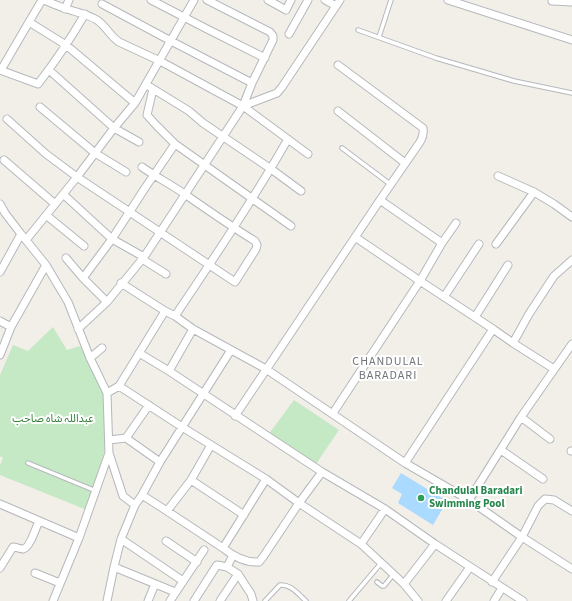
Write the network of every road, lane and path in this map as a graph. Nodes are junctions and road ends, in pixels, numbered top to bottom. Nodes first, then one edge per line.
1 (43, 0) edge
2 (69, 0) edge
3 (151, 0) edge
4 (194, 0) edge
5 (207, 0) edge
6 (268, 0) edge
7 (291, 0) edge
8 (308, 0) edge
9 (325, 0) edge
10 (391, 0) edge
11 (448, 0) edge
12 (552, 0) edge
13 (572, 2) edge
14 (338, 3) edge
15 (102, 4) dead end
16 (65, 9) junction
17 (85, 14) junction
18 (185, 18) junction
19 (29, 22) junction
20 (358, 30) dead end
21 (289, 34) dead end
22 (379, 37) junction
23 (572, 40) edge
24 (170, 41) junction
25 (66, 45) junction
26 (265, 58) junction
27 (160, 61) junction
28 (338, 65) dead end
29 (1, 70) edge
30 (49, 70) junction
31 (252, 83) junction
32 (150, 87) junction
33 (572, 93) edge
34 (136, 103) junction
35 (243, 106) junction
36 (40, 107) dead end
37 (338, 111) dead end
38 (7, 119) dead end
39 (114, 128) junction
40 (223, 137) junction
41 (288, 140) junction
42 (139, 142) dead end
43 (175, 144) junction
44 (342, 148) dead end
45 (95, 153) junction
46 (308, 154) dead end
47 (4, 160) dead end
48 (406, 163) junction
49 (204, 165) junction
50 (142, 167) dead end
51 (270, 169) junction
52 (126, 172) dead end
53 (154, 175) junction
54 (498, 176) dead end
55 (77, 177) junction
56 (390, 184) junction
57 (301, 191) dead end
58 (534, 192) junction
59 (63, 194) junction
60 (185, 194) junction
61 (252, 199) junction
62 (380, 200) junction
63 (0, 204) edge
64 (55, 204) junction
65 (130, 212) junction
66 (2, 215) edge
67 (46, 215) junction
68 (572, 217) edge
69 (456, 224) dead end
70 (291, 226) dead end
71 (234, 228) junction
72 (161, 231) junction
73 (23, 237) junction
74 (355, 237) junction
75 (112, 239) junction
76 (442, 243) junction
77 (479, 244) dead end
78 (496, 244) dead end
79 (84, 246) dead end
80 (66, 258) dead end
81 (143, 258) junction
82 (572, 260) edge
83 (46, 265) junction
84 (210, 265) junction
85 (508, 265) dead end
86 (0, 272) edge
87 (166, 274) dead end
88 (83, 278) junction
89 (420, 281) junction
90 (121, 283) junction
91 (444, 297) junction
92 (107, 302) junction
93 (165, 311) junction
94 (175, 316) junction
95 (475, 317) junction
96 (0, 321) edge
97 (11, 327) junction
98 (78, 328) junction
99 (193, 329) junction
100 (494, 329) junction
101 (513, 343) junction
102 (572, 344) edge
103 (102, 348) dead end
104 (231, 350) junction
105 (139, 353) junction
106 (0, 355) edge
107 (90, 358) junction
108 (266, 369) junction
109 (554, 369) junction
110 (169, 371) junction
111 (119, 386) junction
112 (107, 393) junction
113 (203, 394) junction
114 (150, 405) junction
115 (333, 413) junction
116 (235, 416) junction
117 (521, 418) junction
118 (182, 427) junction
119 (126, 438) junction
120 (550, 439) dead end
121 (109, 440) junction
122 (211, 445) junction
123 (501, 450) junction
124 (109, 453) junction
125 (160, 462) junction
126 (28, 463) dead end
127 (405, 463) junction
128 (322, 472) junction
129 (266, 479) junction
130 (542, 479) dead end
131 (191, 480) junction
132 (96, 491) junction
133 (142, 495) junction
134 (469, 500) junction
135 (299, 503) junction
136 (0, 504) edge
137 (135, 506) junction
138 (385, 509) junction
139 (167, 511) junction
140 (572, 511) edge
141 (244, 515) junction
142 (39, 521) junction
143 (522, 537) junction
144 (79, 538) junction
145 (121, 539) junction
146 (166, 541) dead end
147 (361, 544) junction
148 (435, 544) junction
149 (223, 548) junction
150 (204, 550) dead end
151 (233, 556) junction
152 (196, 562) junction
153 (382, 562) junction
154 (114, 566) junction
155 (227, 567) junction
156 (470, 567) junction
157 (0, 568) edge
158 (572, 569) edge
159 (34, 574) dead end
160 (238, 574) junction
161 (394, 574) junction
162 (183, 581) junction
163 (377, 582) dead end
164 (492, 582) junction
165 (60, 583) junction
166 (155, 584) junction
167 (404, 584) junction
168 (502, 588) junction
169 (175, 592) junction
170 (252, 597) edge
171 (109, 600) edge
172 (53, 601) edge
173 (148, 601) edge
174 (170, 601) edge
175 (194, 601) edge
176 (220, 601) edge
177 (246, 601) edge
178 (265, 601) edge
179 (306, 601) edge
180 (349, 601) edge
181 (418, 601) edge
182 (446, 601) edge
183 (494, 601) edge
184 (523, 601) edge

1 - 16 street
1 - 19 street
2 - 16 street
3 - 18 street
4 - 18 street
5 - 26 street
6 - 7 street
8 - 21 street
9 - 14 street
10 - 22 lane
11 - 23 street
12 - 13 street
14 - 35 street
15 - 24 street
16 - 17 street
17 - 25 street
17 - 27 street
18 - 24 street
18 - 26 street
19 - 25 street
19 - 29 street
20 - 22 lane
22 - 33 lane
24 - 27 street
24 - 31 street
25 - 30 street
25 - 34 street
26 - 31 street
27 - 32 street
27 - 35 street
28 - 48 street
29 - 30 street
30 - 39 street
31 - 35 street
32 - 34 street
32 - 40 street
32 - 43 street
34 - 39 street
35 - 40 street
35 - 41 street
36 - 45 street
37 - 48 street
38 - 55 street
39 - 42 street
39 - 45 street
40 - 49 street
40 - 51 street
41 - 46 street
41 - 51 street
43 - 49 street
43 - 53 street
44 - 56 lane
45 - 52 street
45 - 55 street
47 - 64 street
48 - 56 street
49 - 60 street
49 - 61 street
50 - 53 street
51 - 57 street
51 - 61 street
53 - 60 street
53 - 65 street
54 - 58 street
55 - 59 street
55 - 65 street
56 - 62 street
58 - 68 street
58 - 78 street
59 - 64 street
59 - 75 street
60 - 71 street
60 - 72 street
61 - 70 street
61 - 71 street
62 - 74 street
62 - 76 street
63 - 66 street
64 - 67 street
65 - 72 street
65 - 75 street
66 - 73 street
67 - 73 street
67 - 79 street
69 - 76 street
71 - 84 street
71 - 84 street
72 - 81 street
72 - 84 street
73 - 83 street
73 - 86 street
74 - 89 street
74 - 108 street
75 - 81 street
75 - 88 street
76 - 89 street
77 - 91 street
80 - 88 street
81 - 87 street
81 - 90 street
82 - 101 street
83 - 97 street
83 - 98 street
84 - 94 street
85 - 95 street
88 - 92 street
89 - 91 street
89 - 115 street
90 - 92 street
90 - 93 street
91 - 95 street
92 - 98 street
93 - 94 street
93 - 105 street
94 - 99 street
95 - 100 street
96 - 97 street
97 - 106 street
98 - 107 street
99 - 104 street
99 - 110 street
100 - 101 street
100 - 127 street
101 - 109 street
102 - 109 street
103 - 107 street
104 - 108 street
104 - 113 street
105 - 110 street
105 - 111 street
107 - 112 street
108 - 115 street
108 - 116 street
109 - 117 street
110 - 113 street
111 - 112 street
111 - 114 street
112 - 121 street
113 - 116 street
113 - 118 street
114 - 118 street
114 - 119 street
115 - 127 street
116 - 128 street
117 - 120 street
117 - 123 street
118 - 122 street
118 - 125 street
119 - 121 street
119 - 125 street
121 - 124 street
122 - 129 street
122 - 131 street
123 - 130 street
123 - 134 street
124 - 132 street
124 - 137 street
125 - 133 street
126 - 132 lane
127 - 134 street
128 - 135 street
128 - 138 street
129 - 135 street
129 - 141 street
131 - 139 street
131 - 141 street
132 - 144 street
133 - 137 street
133 - 139 street
134 - 143 street
135 - 147 street
135 - 151 street
136 - 142 street
137 - 145 street
138 - 147 street
138 - 148 street
139 - 149 street
140 - 143 street
141 - 149 street
142 - 144 street
142 - 157 street
143 - 158 street
143 - 164 street
144 - 165 street
145 - 154 street
145 - 162 street
146 - 152 street
147 - 153 street
148 - 156 street
148 - 167 street
149 - 151 street
150 - 152 street
151 - 155 street
152 - 162 street
153 - 161 street
153 - 180 lane
154 - 166 street
154 - 171 street
155 - 160 street
155 - 175 street
156 - 164 street
156 - 182 street
159 - 165 street
160 - 170 street
160 - 176 street
161 - 163 lane
161 - 167 street
162 - 169 street
164 - 168 street
165 - 172 street
166 - 169 street
166 - 173 street
167 - 181 street
168 - 183 street
168 - 184 street
169 - 174 street
170 - 177 street
178 - 179 lane

